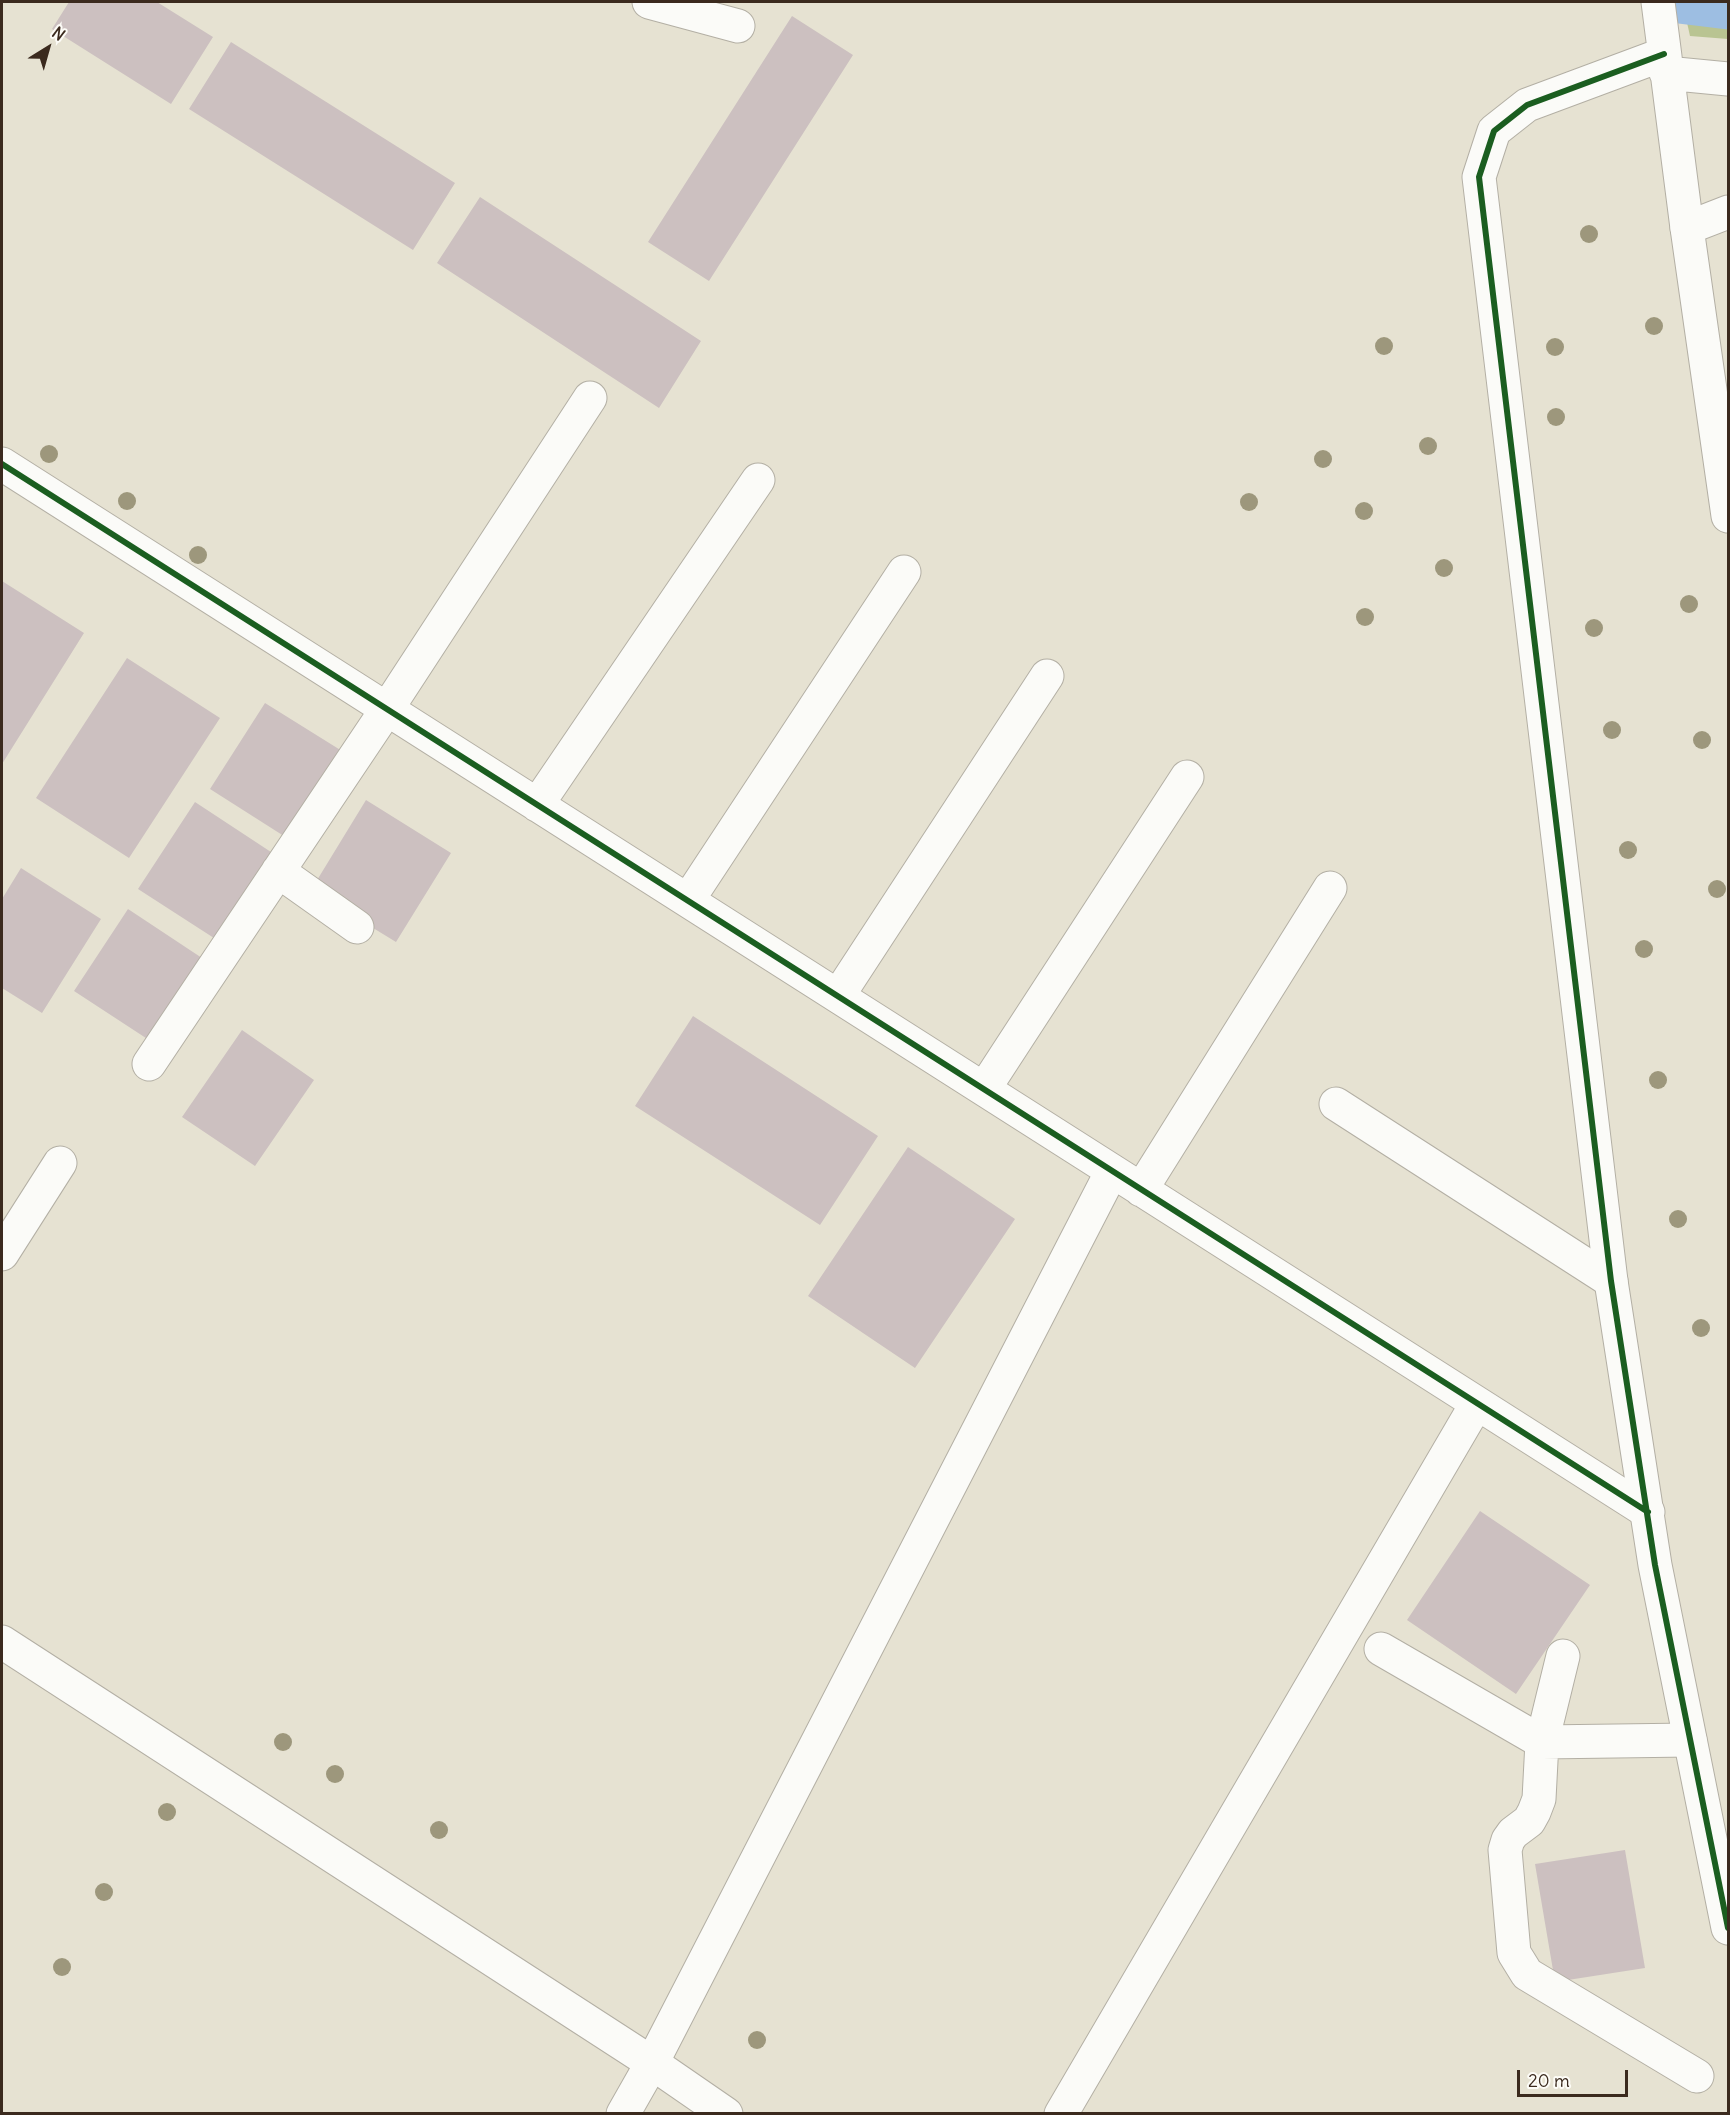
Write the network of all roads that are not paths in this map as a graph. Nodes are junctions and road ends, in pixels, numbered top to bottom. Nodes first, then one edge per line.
1 (649, 2) edge
2 (1659, 7) edge
3 (738, 26) dead end
4 (1665, 64) junction
5 (1728, 79) edge
6 (1728, 212) edge
7 (1687, 228) junction
8 (590, 398) dead end
9 (2, 464) edge
10 (758, 480) dead end
11 (1726, 481) edge
12 (1728, 516) edge
13 (904, 572) dead end
14 (1047, 676) dead end
15 (387, 709) junction
16 (1186, 777) dead end
17 (537, 805) junction
18 (278, 871) junction
19 (1330, 888) dead end
20 (688, 900) junction
21 (357, 927) dead end
22 (838, 996) junction
23 (149, 1064) dead end
24 (984, 1089) junction
25 (1336, 1104) dead end
26 (60, 1163) dead end
27 (1112, 1171) junction
28 (1142, 1190) junction
29 (2, 1254) edge
30 (1611, 1281) junction
31 (1477, 1403) junction
32 (1648, 1512) junction
33 (2, 1642) edge
34 (1381, 1649) dead end
35 (1563, 1656) dead end
36 (1690, 1740) junction
37 (1542, 1742) junction
38 (1728, 1928) edge
39 (652, 2063) junction
40 (1697, 2076) dead end
41 (623, 2114) edge
42 (726, 2114) edge
43 (1061, 2114) edge

1 - 3 street
2 - 4 street
4 - 5 street
4 - 7 street
4 - 30 street
6 - 7 street
7 - 11 street
8 - 15 street
9 - 15 street
10 - 17 street
11 - 12 street
13 - 20 street
14 - 22 street
15 - 17 street
15 - 18 street
16 - 24 street
17 - 20 street
18 - 21 street
18 - 23 street
19 - 28 street
20 - 22 street
22 - 24 street
24 - 27 street
25 - 30 street
26 - 29 street
27 - 28 street
27 - 39 street
28 - 31 street
30 - 32 street
31 - 32 street
31 - 43 street
32 - 36 street
33 - 39 street
34 - 37 street
35 - 37 street
36 - 37 street
36 - 38 street
37 - 40 street
39 - 41 street
39 - 42 street

